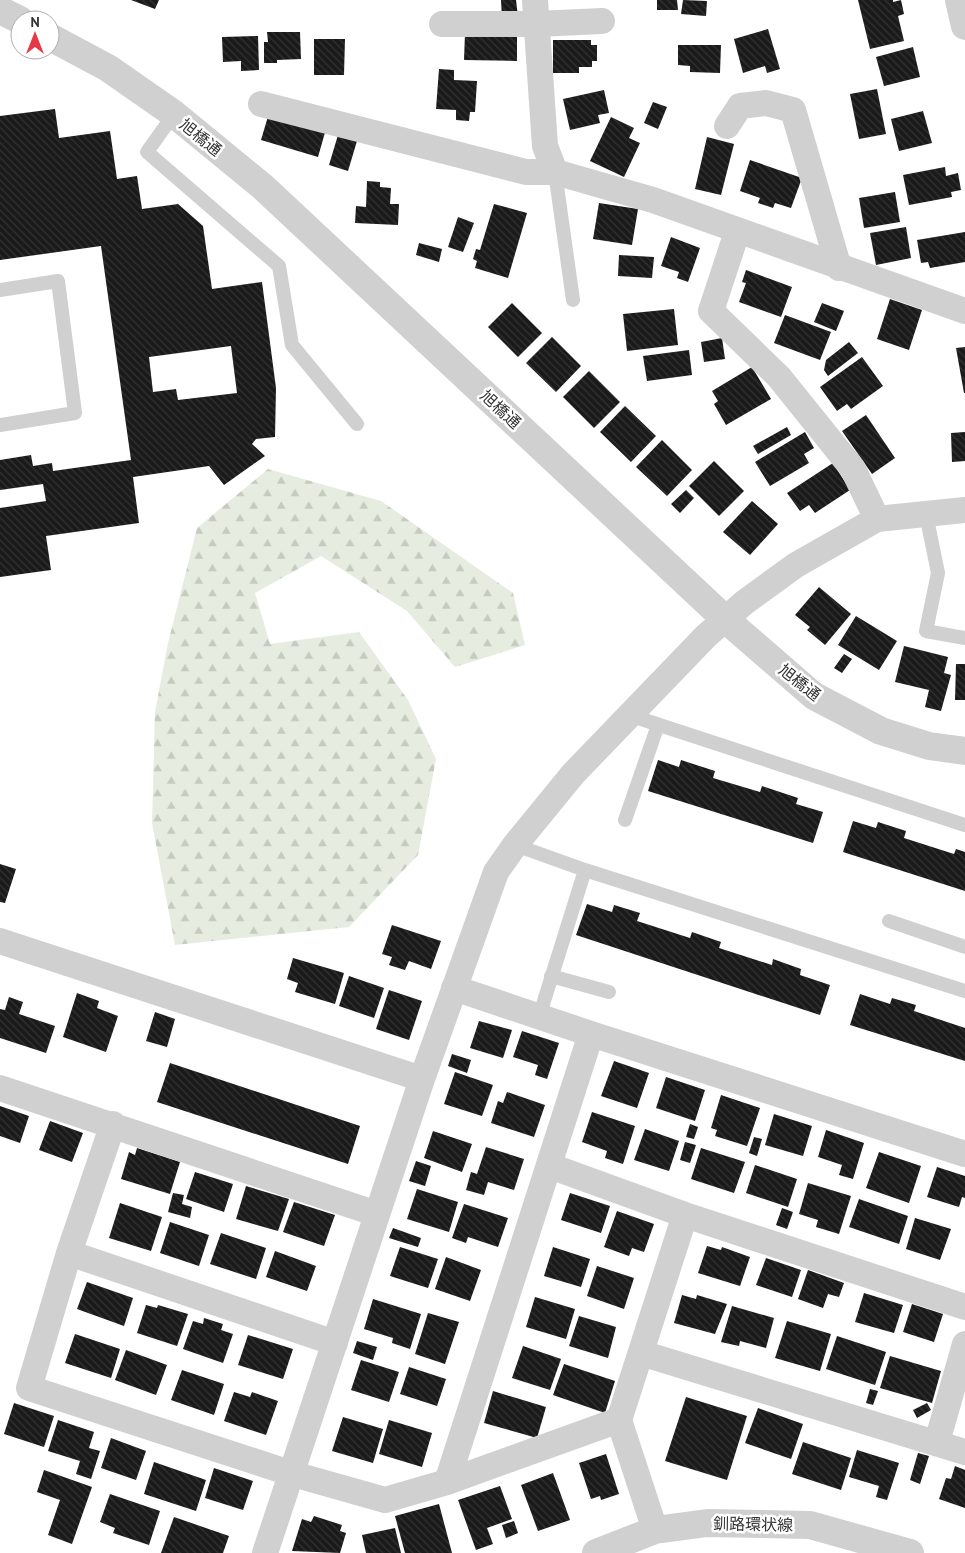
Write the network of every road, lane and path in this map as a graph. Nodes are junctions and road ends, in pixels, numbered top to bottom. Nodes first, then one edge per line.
1 (958, 0) edge
2 (536, 12) edge
3 (602, 21) dead end
4 (442, 24) dead end
5 (965, 26) edge
6 (60, 42) edge
7 (261, 104) dead end
8 (174, 114) junction
9 (726, 126) dead end
10 (555, 172) junction
11 (737, 232) junction
12 (838, 268) junction
13 (0, 290) edge
14 (573, 300) dead end
15 (965, 312) edge
16 (357, 424) dead end
17 (0, 425) edge
18 (965, 510) edge
19 (926, 514) junction
20 (877, 519) junction
21 (725, 619) junction
22 (965, 638) edge
23 (629, 715) junction
24 (658, 725) junction
25 (965, 751) edge
26 (625, 820) dead end
27 (965, 825) edge
28 (514, 845) junction
29 (585, 870) junction
30 (889, 921) dead end
31 (0, 941) edge
32 (965, 947) edge
33 (551, 976) junction
34 (454, 988) junction
35 (965, 991) edge
36 (609, 992) dead end
37 (539, 1017) junction
38 (591, 1034) junction
39 (422, 1079) junction
40 (0, 1088) edge
41 (113, 1124) junction
42 (965, 1154) edge
43 (550, 1166) junction
44 (377, 1214) junction
45 (685, 1215) junction
46 (69, 1253) junction
47 (965, 1307) edge
48 (335, 1343) junction
49 (965, 1344) edge
50 (640, 1353) junction
51 (619, 1420) junction
52 (937, 1442) junction
53 (965, 1452) edge
54 (293, 1474) junction
55 (447, 1482) junction
56 (655, 1530) junction
57 (850, 1545) edge
58 (265, 1553) edge
59 (596, 1553) edge
60 (910, 1553) edge

1 - 5 street
2 - 3 street
2 - 4 street
2 - 10 street
6 - 8 street, 旭橋通
7 - 10 street
8 - 16 lane
8 - 21 street, 旭橋通
9 - 12 street
10 - 11 street
10 - 14 lane
11 - 12 street
11 - 20 street
12 - 15 street
13 - 17 lane
18 - 19 street
19 - 20 street
19 - 22 lane
20 - 21 street
21 - 23 street
21 - 25 street, 旭橋通
23 - 24 lane
23 - 28 street
24 - 26 lane
24 - 27 lane
28 - 29 lane
28 - 34 street
29 - 33 lane
29 - 35 lane
30 - 32 lane
31 - 39 street
33 - 36 lane
33 - 37 lane
34 - 37 street
34 - 39 street
37 - 38 street
38 - 42 street
38 - 43 street
39 - 44 street
40 - 41 street
41 - 44 street
41 - 46 street
43 - 45 street
43 - 55 street
44 - 48 street
45 - 47 street
45 - 50 street
46 - 48 street
46 - 54 street
48 - 54 street
49 - 52 street
50 - 51 street
50 - 52 street
51 - 55 street
51 - 56 street
52 - 53 street
54 - 55 street
54 - 58 street
56 - 57 street, 釧路環状線
56 - 59 street, 釧路環状線
57 - 60 street, 釧路環状線

